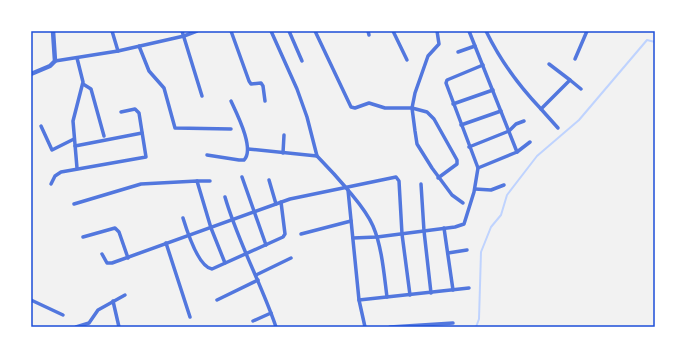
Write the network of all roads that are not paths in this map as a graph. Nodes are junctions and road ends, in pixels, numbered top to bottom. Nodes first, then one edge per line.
1 (53, 31) edge
2 (112, 31) edge
3 (182, 31) edge
4 (197, 31) edge
5 (231, 31) edge
6 (271, 31) edge
7 (289, 31) edge
8 (315, 31) edge
9 (393, 31) edge
10 (437, 31) edge
11 (470, 31) edge
12 (486, 31) edge
13 (587, 31) edge
14 (184, 36) junction
15 (139, 46) junction
16 (475, 46) junction
17 (118, 51) junction
18 (458, 52) dead end
19 (77, 58) junction
20 (575, 59) dead end
21 (407, 60) dead end
22 (55, 61) junction
23 (302, 61) dead end
24 (549, 64) dead end
25 (483, 65) junction
26 (31, 74) edge
27 (570, 80) junction
28 (83, 84) junction
29 (581, 89) dead end
30 (493, 90) junction
31 (202, 96) dead end
32 (265, 101) dead end
33 (231, 102) dead end
34 (453, 104) junction
35 (412, 108) junction
36 (541, 109) junction
37 (501, 111) junction
38 (122, 112) dead end
39 (524, 121) dead end
40 (461, 125) junction
41 (41, 126) dead end
42 (558, 128) dead end
43 (231, 129) dead end
44 (509, 131) junction
45 (142, 133) junction
46 (284, 135) dead end
47 (104, 136) dead end
48 (74, 139) junction
49 (530, 142) dead end
50 (75, 146) junction
51 (469, 146) junction
52 (248, 149) junction
53 (517, 152) junction
54 (283, 153) junction
55 (207, 155) dead end
56 (317, 156) junction
57 (77, 168) junction
58 (478, 168) junction
59 (242, 177) dead end
60 (438, 178) junction
61 (269, 180) dead end
62 (197, 181) junction
63 (210, 182) dead end
64 (51, 184) dead end
65 (421, 184) dead end
66 (504, 185) dead end
67 (347, 189) junction
68 (475, 189) junction
69 (225, 197) dead end
70 (281, 202) junction
71 (464, 203) dead end
72 (74, 204) dead end
73 (276, 204) junction
74 (253, 213) junction
75 (183, 218) dead end
76 (232, 220) junction
77 (352, 221) junction
78 (211, 228) junction
79 (444, 228) junction
80 (424, 231) junction
81 (301, 234) dead end
82 (402, 234) junction
83 (189, 236) junction
84 (83, 237) dead end
85 (377, 237) junction
86 (353, 238) junction
87 (166, 244) junction
88 (266, 245) junction
89 (467, 250) dead end
90 (448, 253) junction
91 (102, 254) dead end
92 (245, 254) junction
93 (128, 258) junction
94 (291, 258) dead end
95 (225, 263) junction
96 (256, 275) junction
97 (258, 280) junction
98 (469, 288) dead end
99 (453, 290) junction
100 (431, 292) junction
101 (125, 295) dead end
102 (410, 295) junction
103 (388, 297) junction
104 (31, 300) edge
105 (217, 300) dead end
106 (359, 300) junction
107 (113, 301) junction
108 (272, 313) junction
109 (63, 315) dead end
110 (190, 317) dead end
111 (253, 321) dead end
112 (453, 323) dead end
113 (90, 325) edge
114 (76, 327) edge
115 (119, 327) edge
116 (276, 327) edge
117 (365, 327) edge
118 (390, 327) edge

1 - 22 street
2 - 17 street
3 - 14 street
4 - 14 street
5 - 32 street
6 - 56 street
7 - 23 street
8 - 35 street
9 - 21 street
10 - 35 street
11 - 16 street
12 - 36 street
13 - 20 street
14 - 15 street
14 - 31 street
15 - 17 street
15 - 43 street
16 - 18 street
16 - 25 street
17 - 19 street
19 - 22 street
19 - 28 street
22 - 26 street
24 - 27 street
25 - 30 street
25 - 34 street
27 - 29 street
27 - 36 street
28 - 47 street
28 - 48 street
30 - 34 street
30 - 37 street
33 - 52 street
34 - 40 street
35 - 60 street
35 - 60 street
36 - 42 street
37 - 40 street
37 - 44 street
38 - 45 street
39 - 44 street
40 - 51 street
41 - 48 street
44 - 51 street
44 - 53 street
45 - 50 street
45 - 57 street
46 - 54 street
48 - 50 street
49 - 53 street
50 - 57 street
51 - 58 street
52 - 54 street
52 - 55 street
53 - 58 street
54 - 56 street
56 - 67 street
57 - 64 street
58 - 68 street
59 - 74 street
60 - 71 street
61 - 73 street
62 - 63 street
62 - 72 street
62 - 78 street
65 - 80 street
66 - 68 street
67 - 70 street
67 - 77 street
67 - 82 street
67 - 85 street
68 - 79 street
69 - 76 street
70 - 73 street
70 - 88 street
73 - 74 street
74 - 76 street
74 - 88 street
75 - 83 street
76 - 78 street
76 - 92 street
77 - 81 street
77 - 86 street
78 - 83 street
78 - 95 street
79 - 80 street
79 - 90 street
80 - 82 street
80 - 100 street
82 - 85 street
82 - 102 street
83 - 87 street
83 - 95 street
84 - 93 street
85 - 86 street
85 - 103 street
86 - 106 street
87 - 93 street
87 - 110 street
88 - 92 street
89 - 90 street
90 - 99 street
91 - 93 street
92 - 95 street
92 - 96 street
94 - 96 street
96 - 97 street
97 - 105 street
97 - 108 street
98 - 99 street
99 - 100 street
100 - 102 street
101 - 107 street
102 - 103 street
103 - 106 street
104 - 109 street
106 - 117 street
107 - 113 street
107 - 115 street
108 - 111 street
108 - 116 street
112 - 118 street
113 - 114 street

